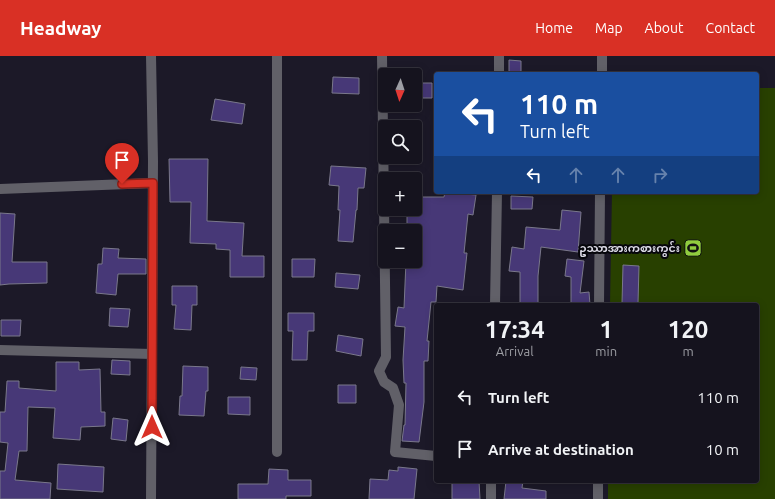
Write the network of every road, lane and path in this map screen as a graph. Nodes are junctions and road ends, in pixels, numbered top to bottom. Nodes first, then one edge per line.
1 (151, 56) edge
2 (278, 56) edge
3 (382, 56) edge
4 (499, 56) edge
5 (602, 56) edge
6 (498, 72) edge
7 (602, 72) edge
8 (153, 183) junction
9 (0, 189) edge
10 (497, 194) edge
11 (600, 194) edge
12 (495, 303) edge
13 (599, 303) edge
14 (0, 350) edge
15 (152, 354) junction
16 (277, 452) dead end
17 (434, 456) edge
18 (491, 483) edge
19 (598, 483) edge
20 (152, 499) edge
21 (490, 499) edge
22 (598, 499) edge

1 - 8 street
2 - 16 street
3 - 17 street
4 - 6 street
5 - 7 street
8 - 9 street
8 - 15 street
10 - 12 street
11 - 13 street
14 - 15 street
15 - 20 street
18 - 21 street
19 - 22 street

